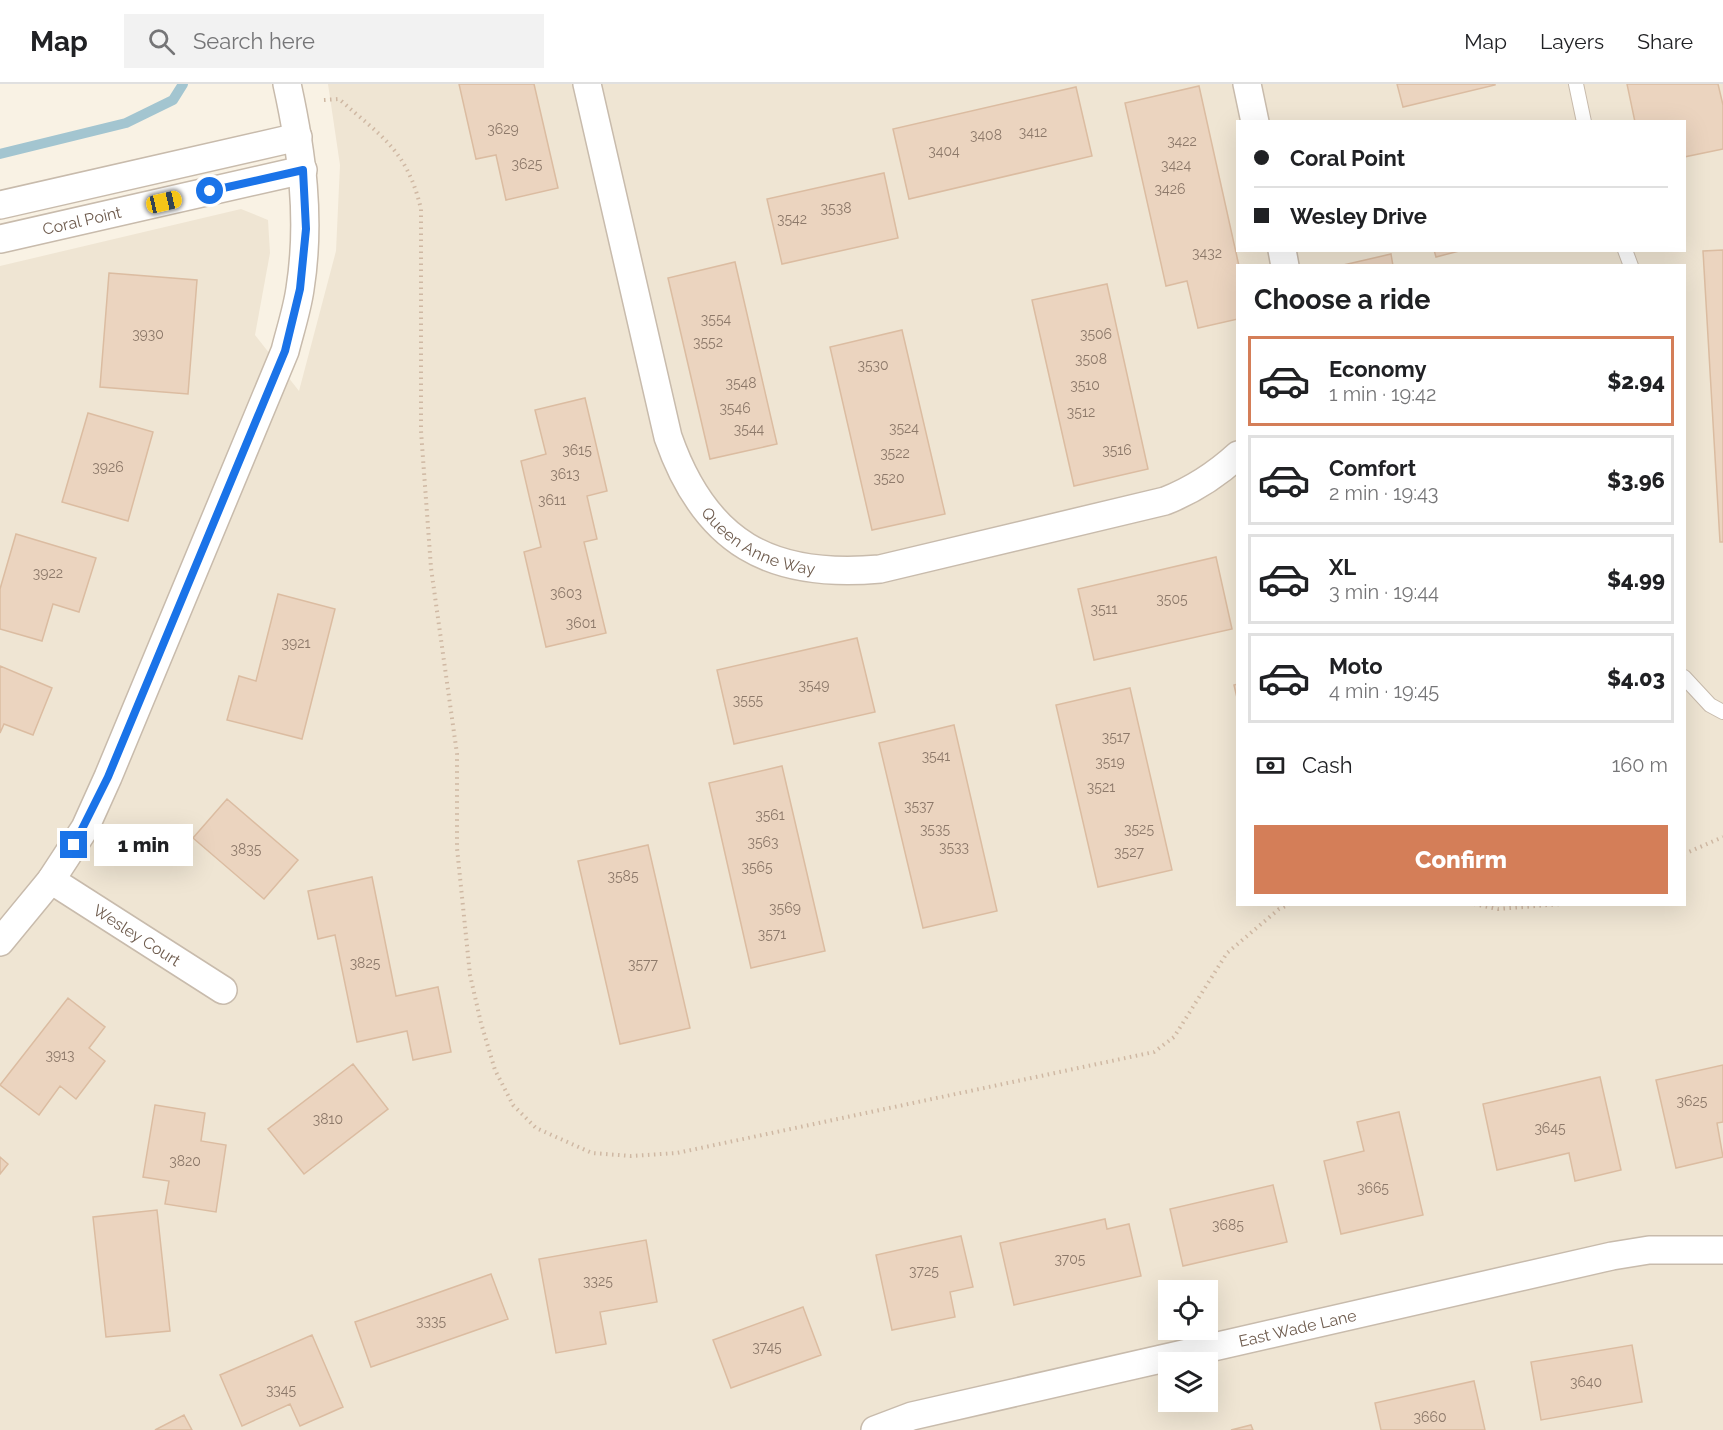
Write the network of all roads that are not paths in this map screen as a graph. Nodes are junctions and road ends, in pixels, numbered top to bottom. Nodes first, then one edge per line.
1 (286, 84) edge
2 (587, 84) edge
3 (1246, 84) edge
4 (1576, 84) edge
5 (1254, 120) edge
6 (1584, 120) edge
7 (298, 137) junction
8 (303, 170) junction
9 (0, 205) edge
10 (0, 239) edge
11 (1236, 457) edge
12 (1686, 679) edge
13 (1723, 712) edge
14 (51, 880) junction
15 (0, 942) edge
16 (223, 990) dead end
17 (1723, 1250) edge
18 (876, 1430) edge

1 - 7 street
2 - 11 street, Queen Anne Way
3 - 5 street
4 - 6 lane
7 - 8 street
7 - 9 street, Coral Point
8 - 10 street, Coral Point
8 - 14 street
12 - 13 lane
14 - 15 street
14 - 16 street, Wesley Court
17 - 18 street, East Wade Lane

